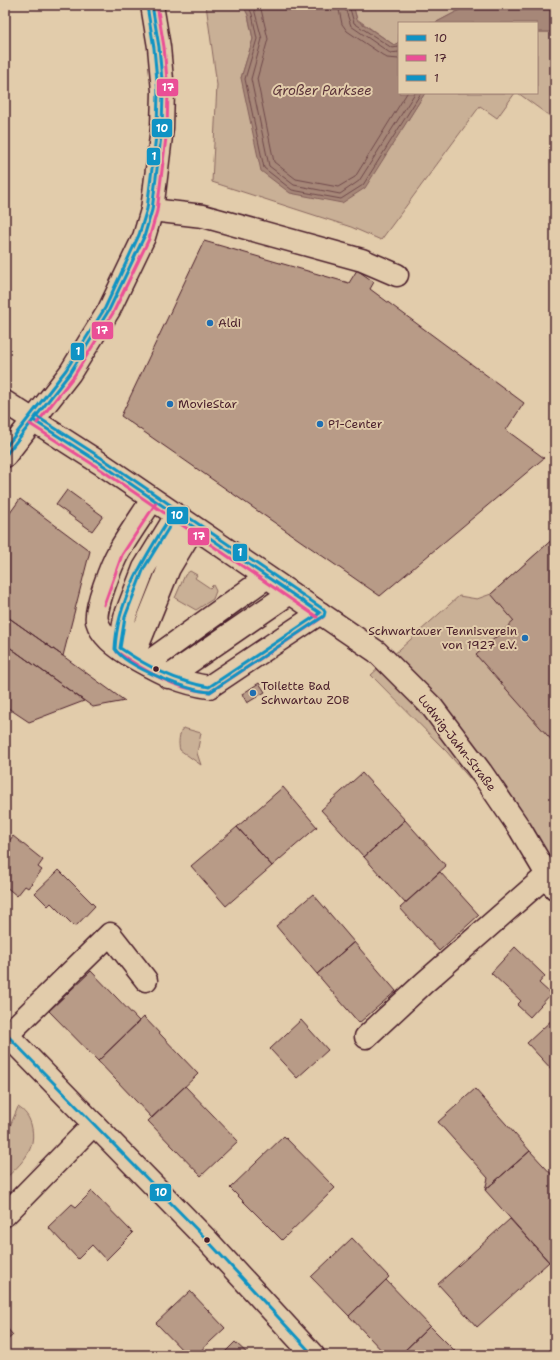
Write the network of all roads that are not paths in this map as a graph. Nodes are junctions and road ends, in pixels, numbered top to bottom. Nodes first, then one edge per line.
1 (152, 5) edge
2 (152, 210) junction
3 (397, 275) dead end
4 (5, 402) edge
5 (33, 420) junction
6 (5, 456) edge
7 (152, 500) junction
8 (185, 522) junction
9 (267, 577) junction
10 (290, 593) junction
11 (320, 613) junction
12 (133, 657) junction
13 (168, 677) junction
14 (551, 882) edge
15 (146, 980) dead end
16 (6, 1034) edge
17 (366, 1037) dead end
18 (94, 1124) junction
19 (5, 1215) edge
20 (313, 1355) edge

1 - 2 main road
2 - 3 main road
2 - 5 main road
4 - 5 main road, Ludwig-Jahn-Straße
5 - 6 main road
5 - 7 main road, Ludwig-Jahn-Straße
7 - 8 main road, Ludwig-Jahn-Straße
7 - 12 main road
8 - 9 main road, Ludwig-Jahn-Straße
8 - 12 main road
9 - 10 main road, Ludwig-Jahn-Straße
9 - 12 main road
10 - 11 main road, Ludwig-Jahn-Straße
10 - 13 main road
11 - 13 main road
11 - 14 main road, Ludwig-Jahn-Straße
12 - 13 main road
14 - 17 main road
15 - 16 main road
16 - 18 main road
18 - 19 main road
18 - 20 main road

